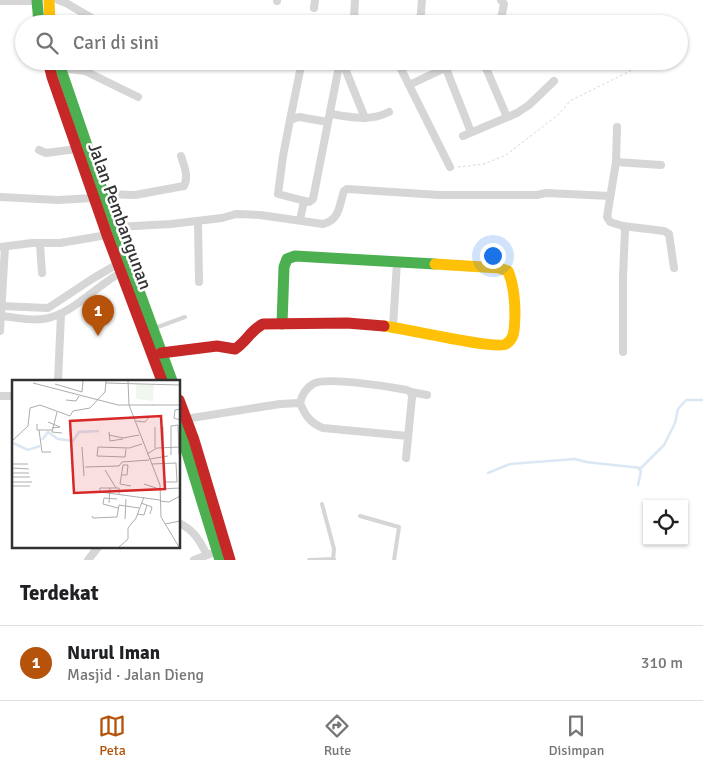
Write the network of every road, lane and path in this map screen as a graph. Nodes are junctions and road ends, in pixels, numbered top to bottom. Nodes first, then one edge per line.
1 (37, 0) edge
2 (49, 0) edge
3 (58, 0) edge
4 (355, 0) edge
5 (422, 0) edge
6 (501, 0) edge
7 (0, 1) edge
8 (38, 15) edge
9 (50, 15) edge
10 (87, 15) edge
11 (354, 15) edge
12 (421, 15) edge
13 (502, 15) edge
14 (51, 70) edge
15 (61, 70) edge
16 (82, 70) edge
17 (300, 70) edge
18 (339, 70) edge
19 (345, 70) edge
20 (402, 70) edge
21 (435, 70) edge
22 (445, 70) edge
23 (487, 70) edge
24 (632, 70) edge
25 (554, 81) dead end
26 (410, 85) junction
27 (138, 97) dead end
28 (389, 112) dead end
29 (507, 117) junction
30 (329, 118) junction
31 (366, 118) junction
32 (290, 120) junction
33 (618, 127) dead end
34 (471, 132) junction
35 (463, 136) dead end
36 (39, 150) dead end
37 (77, 150) junction
38 (181, 156) dead end
39 (616, 162) junction
40 (662, 165) dead end
41 (450, 168) joint
42 (99, 196) junction
43 (610, 196) junction
44 (0, 197) edge
45 (304, 201) junction
46 (198, 220) junction
47 (300, 220) junction
48 (623, 226) junction
49 (112, 231) junction
50 (40, 244) junction
51 (2, 247) edge
52 (397, 262) junction
53 (124, 266) junction
54 (674, 268) dead end
55 (42, 273) dead end
56 (92, 279) junction
57 (199, 282) dead end
58 (97, 288) junction
59 (1, 306) edge
60 (61, 314) junction
61 (0, 316) edge
62 (185, 317) dead end
63 (282, 324) junction
64 (393, 327) junction
65 (152, 328) junction
66 (0, 331) edge
67 (623, 352) dead end
68 (161, 353) junction
69 (58, 380) edge
70 (162, 380) edge
71 (172, 380) edge
72 (411, 392) junction
73 (427, 395) dead end
74 (300, 403) junction
75 (181, 422) edge
76 (408, 436) junction
77 (406, 458) dead end
78 (322, 504) dead end
79 (360, 516) dead end
80 (180, 524) edge
81 (97, 548) edge
82 (215, 555) edge
83 (88, 560) edge
84 (194, 560) edge
85 (230, 560) edge
86 (309, 560) edge
87 (334, 560) edge
88 (394, 560) edge

1 - 7 street
1 - 8 main road
2 - 9 main road
3 - 10 street
4 - 11 street
5 - 12 street
6 - 13 street
14 - 37 main road, Jalan Pembangunan
15 - 42 main road, Jalan Pembangunan
16 - 27 street
17 - 32 street
18 - 30 street
19 - 31 street
20 - 26 street
21 - 26 street
22 - 34 street
23 - 29 street
24 - 41 path
25 - 29 street
26 - 41 street
28 - 31 street
29 - 34 street
30 - 31 street
30 - 32 street
30 - 45 street
32 - 45 street
33 - 39 street
34 - 35 street
36 - 37 street
37 - 42 main road, Jalan Pembangunan
38 - 42 street
39 - 40 street
39 - 43 street
42 - 44 street
42 - 49 main road, Jalan Pembangunan
43 - 47 street
43 - 48 street
45 - 47 street
46 - 47 street
46 - 49 street
46 - 57 street
48 - 54 street
48 - 67 street
49 - 50 street
49 - 53 main road, Jalan Pembangunan
50 - 51 street
50 - 55 street
51 - 59 street
52 - 63 main road
52 - 64 street
52 - 64 main road
53 - 56 street
53 - 58 street
53 - 65 main road, Jalan Pembangunan
53 - 70 main road, Jalan Pembangunan
56 - 58 street
56 - 59 street
58 - 60 street
59 - 61 street
60 - 61 street
60 - 69 street
61 - 66 street
62 - 65 lane
63 - 64 main road
63 - 68 main road
65 - 68 main road, Jalan Pembangunan
68 - 71 main road, Jalan Pembangunan
72 - 73 street
72 - 74 street
72 - 76 street
74 - 75 street
74 - 76 street
75 - 82 main road
75 - 85 main road
76 - 77 street
78 - 87 lane
79 - 88 lane
80 - 82 street
81 - 83 street
82 - 84 street
86 - 87 lane

